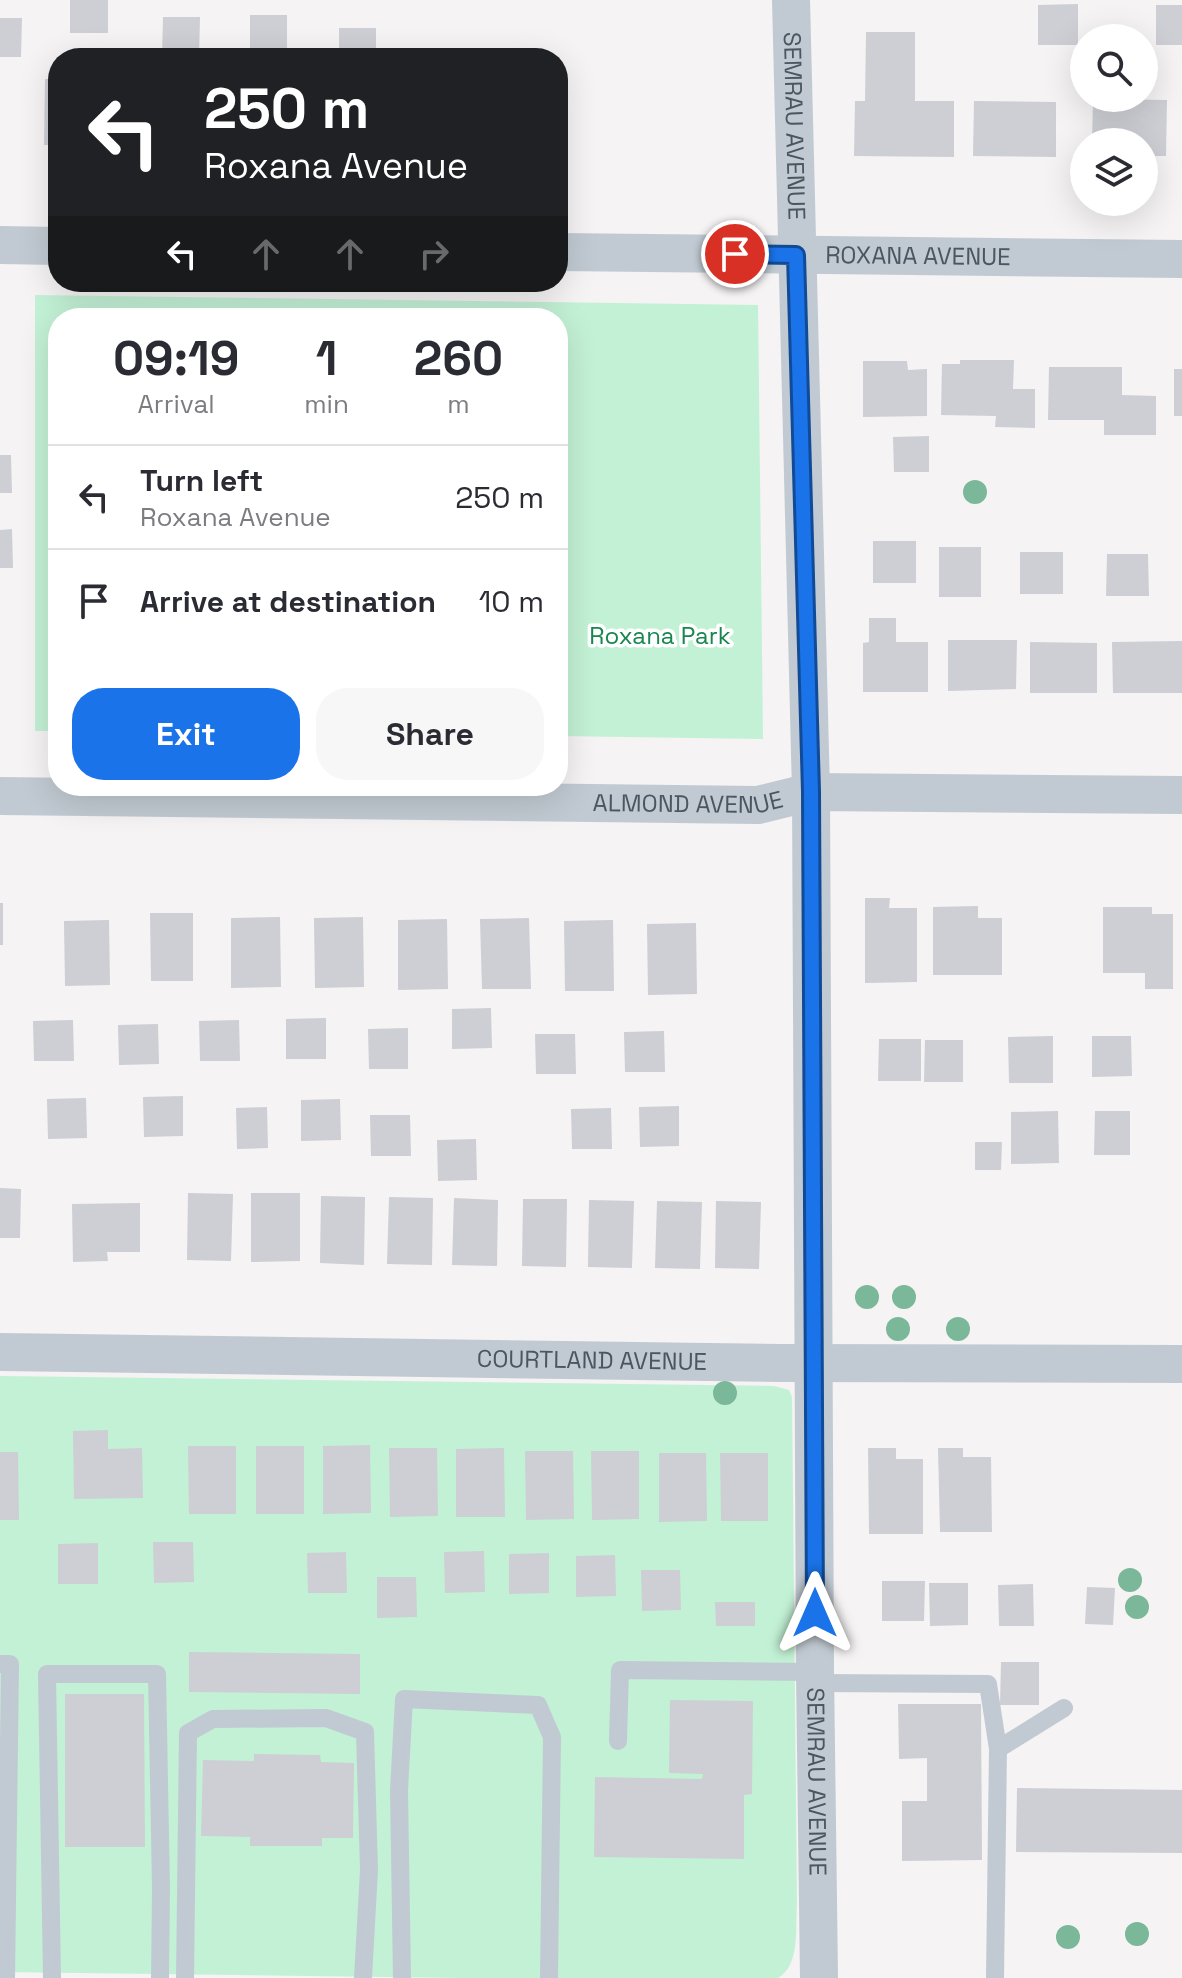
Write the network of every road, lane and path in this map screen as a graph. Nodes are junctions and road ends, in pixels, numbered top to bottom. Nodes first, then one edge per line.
1 (791, 0) edge
2 (0, 245) edge
3 (48, 246) edge
4 (568, 252) edge
5 (796, 255) junction
6 (1182, 259) edge
7 (811, 792) junction
8 (1182, 795) edge
9 (0, 796) edge
10 (0, 1352) edge
11 (815, 1364) junction
12 (1182, 1364) edge
13 (0, 1664) edge
14 (815, 1678) junction
15 (1064, 1708) dead end
16 (618, 1741) dead end
17 (998, 1749) junction
18 (6, 1978) edge
19 (52, 1978) edge
20 (160, 1978) edge
21 (185, 1978) edge
22 (363, 1978) edge
23 (402, 1978) edge
24 (549, 1978) edge
25 (819, 1978) edge
26 (995, 1978) edge

1 - 5 street, SEMRAU AVENUE
2 - 3 street
4 - 5 street, ROXANA AVENUE
5 - 6 street, ROXANA AVENUE
5 - 7 street, SEMRAU AVENUE
7 - 8 street, ALMOND AVENUE
7 - 9 street, ALMOND AVENUE
7 - 11 street, SEMRAU AVENUE
10 - 11 street, COURTLAND AVENUE
11 - 12 street, COURTLAND AVENUE
11 - 14 street, SEMRAU AVENUE
13 - 18 lane
14 - 16 lane
14 - 17 lane
14 - 25 street, SEMRAU AVENUE
15 - 17 lane
17 - 26 lane
19 - 20 lane
21 - 22 lane
23 - 24 lane

